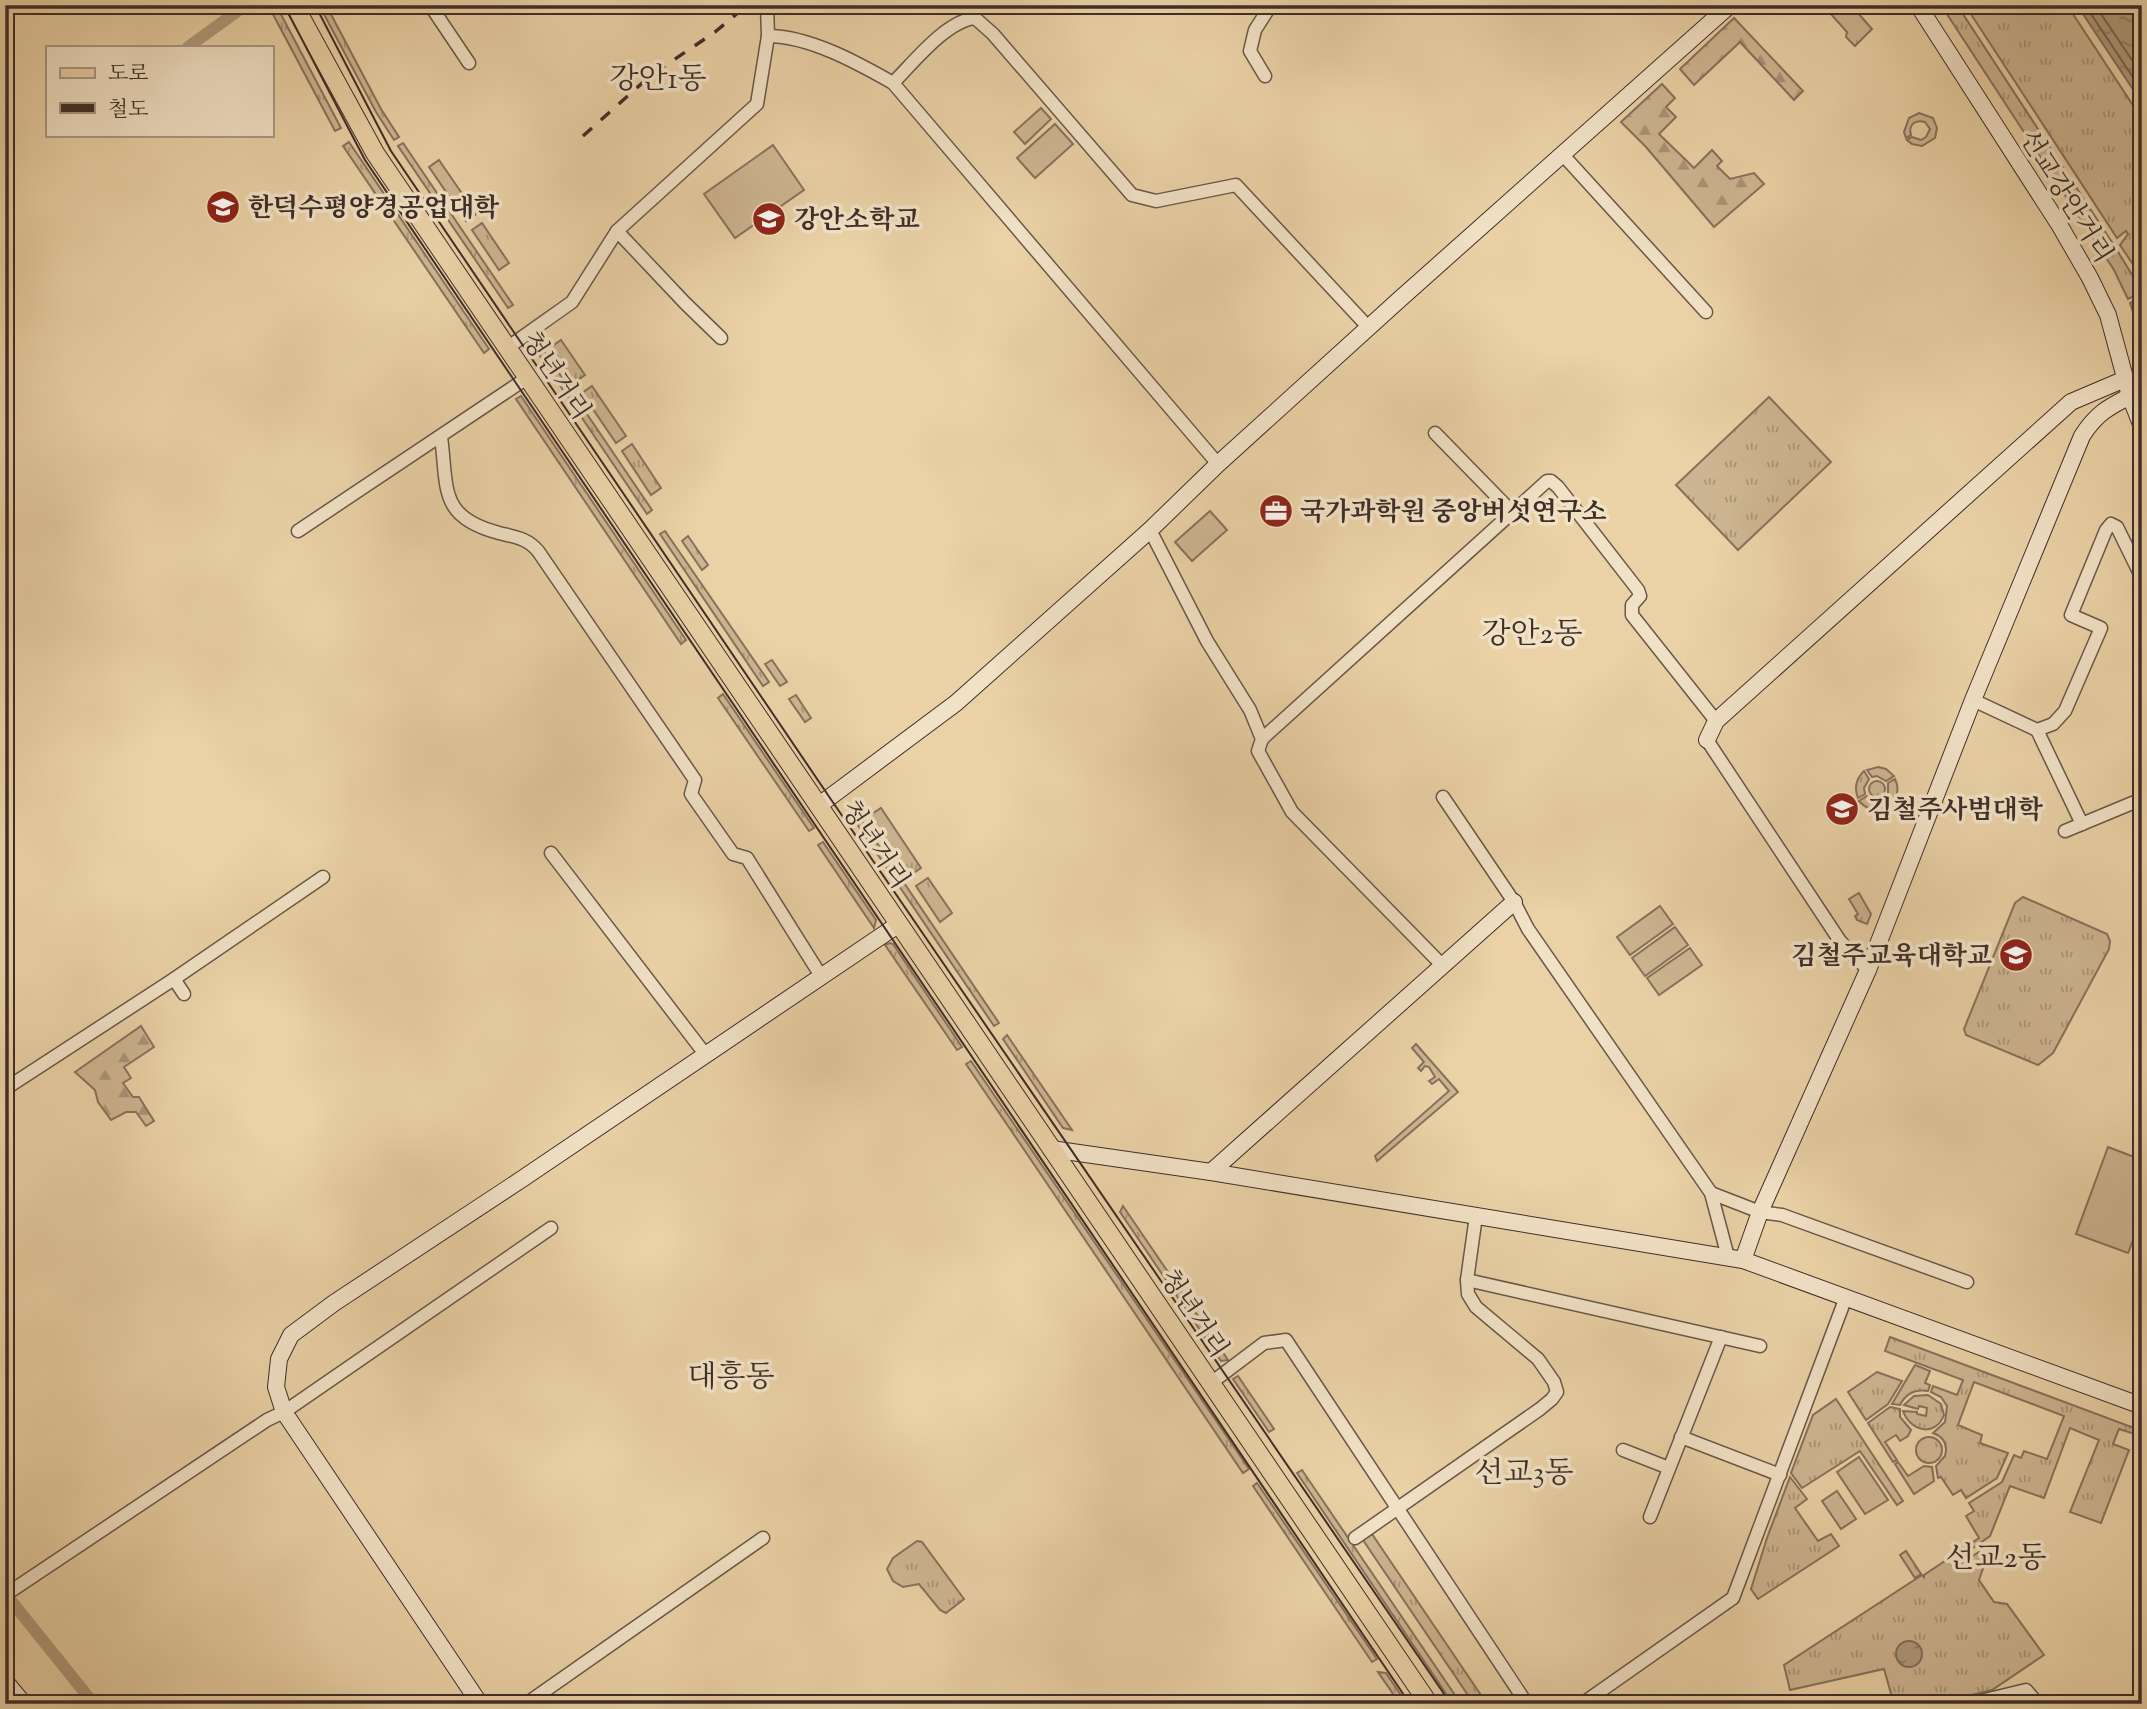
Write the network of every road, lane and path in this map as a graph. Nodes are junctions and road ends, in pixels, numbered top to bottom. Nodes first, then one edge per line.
1 (294, 5) edge
2 (430, 5) edge
3 (767, 5) edge
4 (1072, 5) edge
5 (1141, 5) edge
6 (1271, 5) edge
7 (1730, 5) edge
8 (1918, 5) edge
9 (768, 36) junction
10 (469, 63) dead end
11 (1265, 76) dead end
12 (893, 83) junction
13 (1563, 155) junction
14 (617, 231) junction
15 (1706, 312) dead end
16 (1368, 328) junction
17 (722, 338) dead end
18 (507, 348) junction
19 (527, 377) junction
20 (2125, 379) junction
21 (2130, 396) junction
22 (2142, 427) edge
23 (1435, 433) dead end
24 (441, 437) junction
25 (1218, 464) junction
26 (1511, 511) junction
27 (1150, 530) junction
28 (298, 531) dead end
29 (2142, 578) edge
30 (1973, 700) junction
31 (1716, 721) junction
32 (2037, 730) junction
33 (1262, 739) junction
34 (1707, 740) joint
35 (1443, 797) dead end
36 (2142, 799) edge
37 (818, 806) junction
38 (2082, 824) junction
39 (2065, 831) dead end
40 (551, 853) dead end
41 (323, 877) dead end
42 (1514, 902) junction
43 (899, 924) junction
44 (1443, 966) junction
45 (1868, 970) junction
46 (821, 976) junction
47 (174, 979) junction
48 (184, 994) dead end
49 (705, 1054) junction
50 (5, 1088) edge
51 (1051, 1149) junction
52 (1211, 1172) junction
53 (1711, 1193) junction
54 (1760, 1212) junction
55 (1476, 1216) junction
56 (551, 1228) dead end
57 (1736, 1258) junction
58 (1467, 1280) junction
59 (1967, 1282) dead end
60 (1846, 1297) junction
61 (1721, 1337) junction
62 (1760, 1346) dead end
63 (1211, 1383) junction
64 (2142, 1406) edge
65 (284, 1412) junction
66 (1681, 1437) junction
67 (1623, 1450) dead end
68 (1669, 1468) junction
69 (1780, 1475) junction
70 (1397, 1508) junction
71 (1650, 1517) dead end
72 (763, 1538) dead end
73 (1355, 1538) dead end
74 (5, 1595) edge
75 (5, 1679) edge
76 (24, 1704) edge
77 (480, 1704) edge
78 (526, 1704) edge
79 (1429, 1704) edge
80 (1527, 1704) edge
81 (1582, 1704) edge
82 (1968, 1704) edge
83 (2038, 1704) edge

1 - 18 main road, 청년거리
2 - 10 street
3 - 9 street
4 - 5 street
6 - 11 street
7 - 13 street
8 - 20 street, 선교강안거리
9 - 12 street
9 - 14 street
12 - 16 street
12 - 25 street
13 - 15 street
13 - 16 street
14 - 17 street
14 - 18 street
16 - 25 street
18 - 19 main road, 청년거리
19 - 24 street
19 - 37 main road, 청년거리
20 - 21 street, 선교강안거리
20 - 31 street
21 - 22 street, 선교강안거리
21 - 30 street
23 - 26 street
24 - 28 street
24 - 46 street
25 - 27 street
26 - 31 street
26 - 33 street
27 - 33 street
27 - 37 street
29 - 32 street
30 - 32 street
30 - 45 street
31 - 34 street
32 - 38 street
33 - 44 street
34 - 45 street
35 - 42 street
36 - 38 street
37 - 43 main road, 청년거리
38 - 39 street
40 - 49 street
41 - 47 street
42 - 44 street
42 - 53 street
43 - 46 street
43 - 51 main road, 청년거리
44 - 52 street
45 - 54 street
46 - 49 street
47 - 48 street
47 - 50 street
49 - 65 street
51 - 52 street
51 - 63 main road, 청년거리
52 - 55 street
53 - 54 street
53 - 57 street
54 - 57 street
54 - 59 street
55 - 57 street
55 - 58 street
56 - 65 street
57 - 60 street
58 - 61 street
58 - 70 street
60 - 64 street
60 - 69 street
61 - 62 street
61 - 66 street
63 - 70 street
63 - 79 main road, 청년거리
65 - 74 street
65 - 77 street
66 - 68 street
66 - 69 street
67 - 68 street
68 - 71 street
69 - 81 street
70 - 73 street
70 - 80 street
72 - 78 street
75 - 76 street
82 - 83 street

